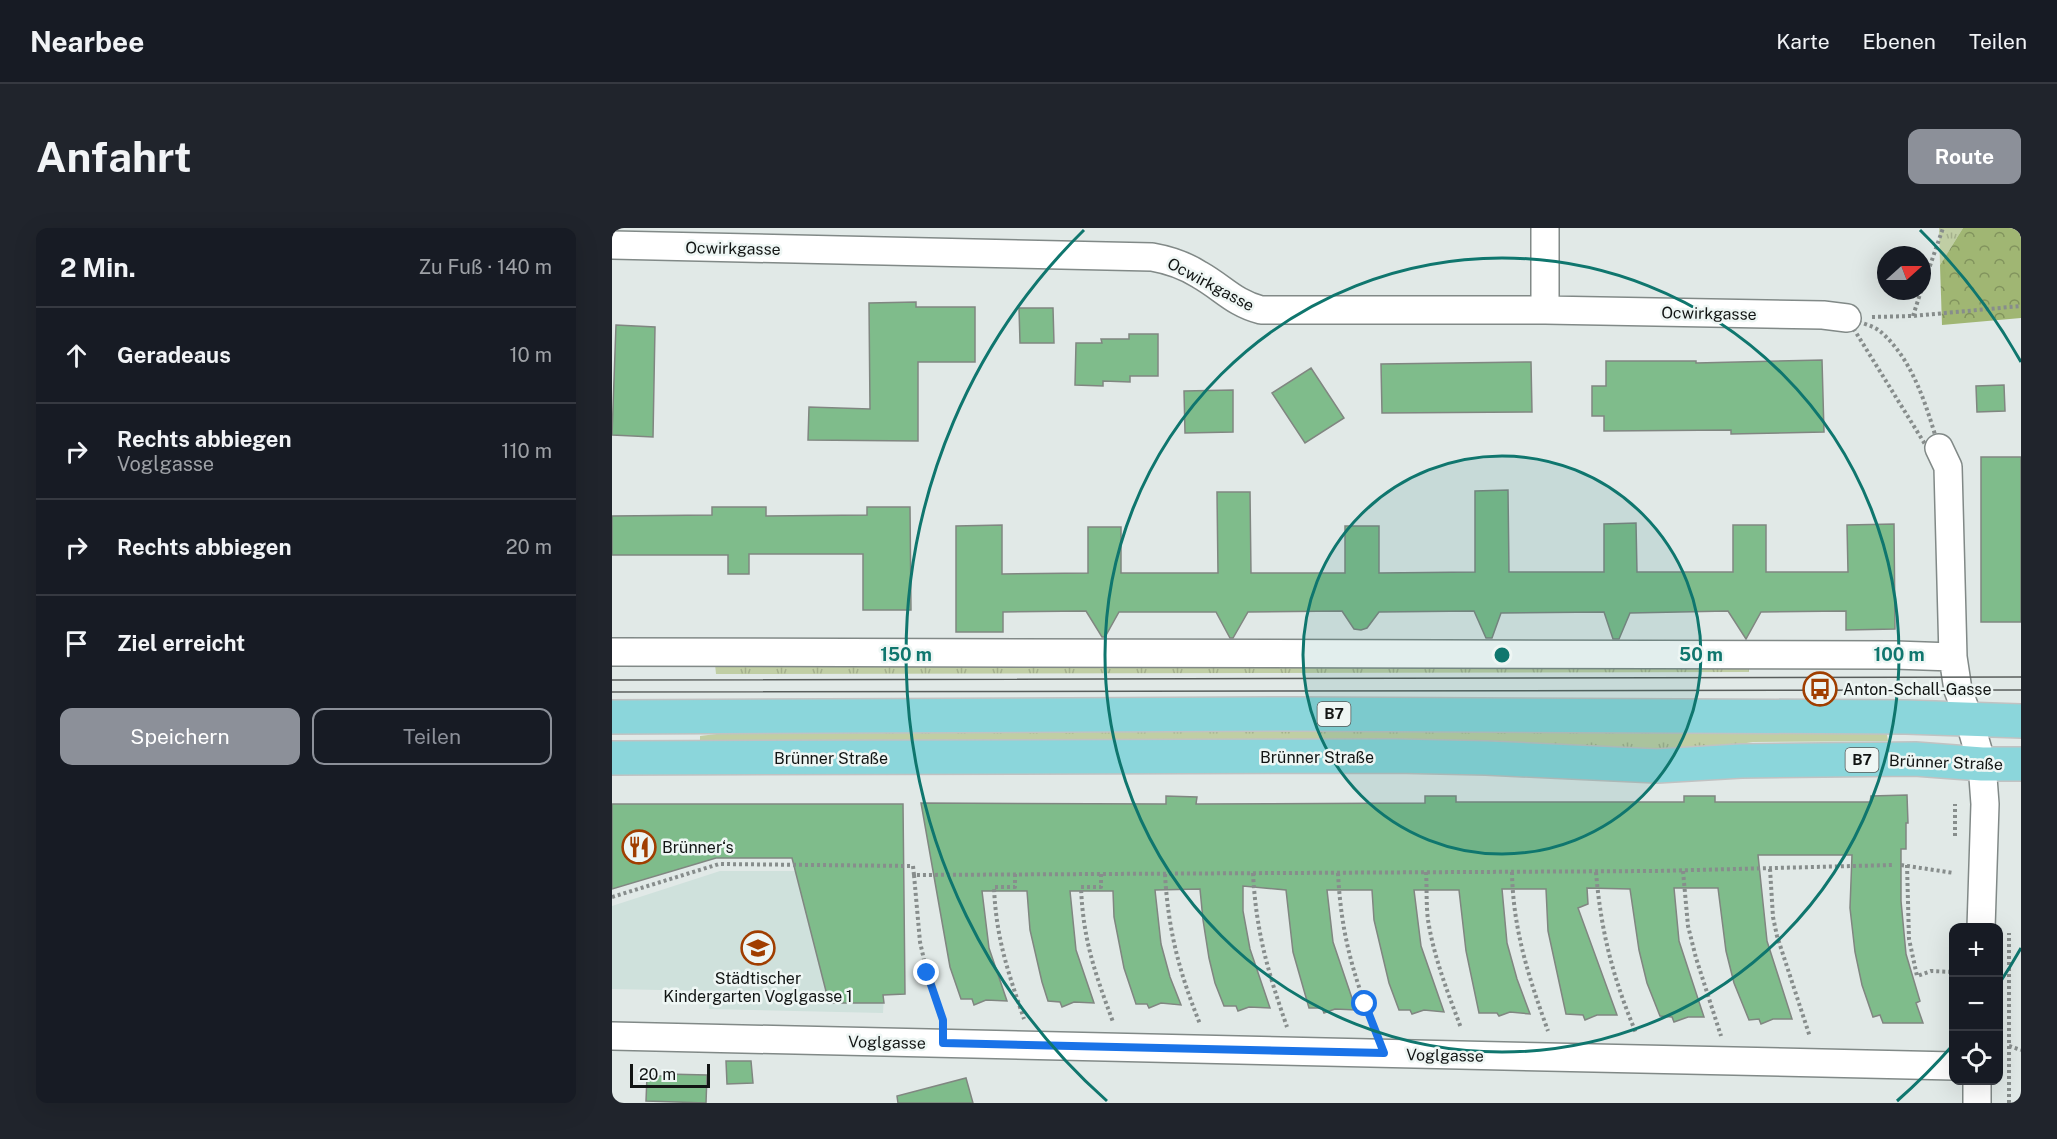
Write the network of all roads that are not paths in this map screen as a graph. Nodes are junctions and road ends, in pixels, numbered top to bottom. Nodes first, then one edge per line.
1 (1545, 228) edge
2 (612, 245) edge
3 (1545, 310) junction
4 (1858, 317) road end
5 (1939, 448) road end
6 (612, 652) edge
7 (1953, 657) junction
8 (612, 717) edge
9 (1969, 719) junction
10 (2021, 721) edge
11 (612, 758) edge
12 (1982, 764) junction
13 (2021, 764) edge
14 (1981, 923) edge
15 (612, 1036) edge
16 (1949, 1066) edge
17 (1977, 1085) edge
18 (1977, 1103) edge

1 - 3 street
2 - 3 street, Ocwirkgasse
3 - 4 street, Ocwirkgasse
5 - 7 street
6 - 7 street
7 - 9 street
8 - 9 main road, B7
9 - 10 main road, B7
9 - 12 street
11 - 12 main road, Brünner Straße / B7
12 - 13 main road, Brünner Straße / B7
12 - 14 street
15 - 16 street, Voglgasse
17 - 18 street

